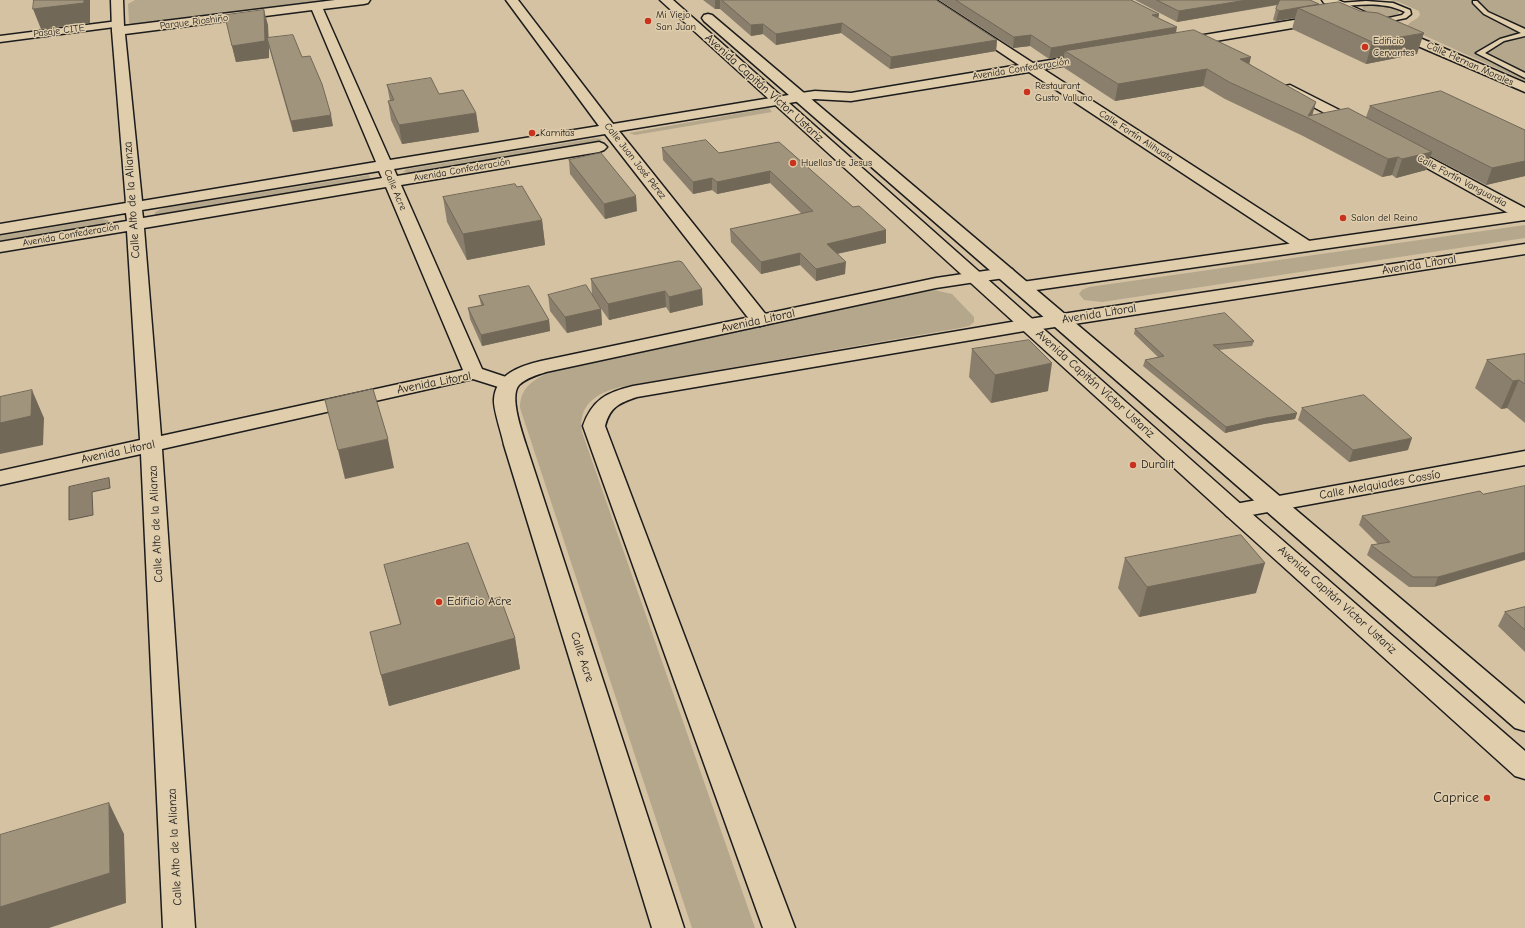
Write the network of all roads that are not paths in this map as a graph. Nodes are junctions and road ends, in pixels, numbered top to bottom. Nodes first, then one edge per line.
1 (117, 0) edge
2 (364, 0) edge
3 (512, 0) edge
4 (666, 0) edge
5 (928, 0) edge
6 (1328, 0) edge
7 (1475, 2) dead end
8 (1339, 5) junction
9 (316, 6) junction
10 (700, 10) dead end
11 (1357, 13) junction
12 (1375, 22) junction
13 (118, 28) junction
14 (1178, 29) edge
15 (1525, 33) edge
16 (0, 39) edge
17 (1199, 40) junction
18 (1168, 45) edge
19 (1219, 51) edge
20 (1107, 55) edge
21 (1031, 67) junction
22 (1525, 76) edge
23 (1275, 81) edge
24 (1525, 88) edge
25 (801, 97) junction
26 (851, 97) junction
27 (779, 101) junction
28 (815, 110) junction
29 (793, 113) junction
30 (772, 117) dead end
31 (610, 130) junction
32 (1372, 133) edge
33 (629, 142) junction
34 (1393, 144) edge
35 (384, 165) junction
36 (390, 182) junction
37 (134, 215) junction
38 (1525, 215) edge
39 (0, 229) edge
40 (1304, 246) junction
41 (0, 247) edge
42 (1525, 249) edge
43 (1006, 273) junction
44 (976, 277) junction
45 (1022, 287) junction
46 (760, 320) junction
47 (1061, 320) junction
48 (1029, 325) junction
49 (474, 374) junction
50 (508, 384) junction
51 (151, 444) junction
52 (1525, 458) edge
53 (0, 478) edge
54 (1273, 504) junction
55 (1235, 510) junction
56 (1525, 720) edge
57 (1525, 768) edge
58 (179, 928) edge
59 (668, 928) edge
60 (779, 928) edge

1 - 13 street, Calle Alto de la Alianza
2 - 9 street, Parque Rioshiño
3 - 31 street, Calle Juan José Pérez
4 - 27 street, Avenida Capitán Víctor Ustariz
5 - 21 street, Calle Fortín Alihuata
6 - 8 street, Calle Hernan Morales
7 - 15 lane
8 - 11 street, Calle Hernan Morales
8 - 12 lane
9 - 13 street, Parque Rioshiño
9 - 35 street, Calle Acre
10 - 25 street, Avenida Capitán Víctor Ustariz
11 - 12 street, Calle Hernan Morales
11 - 17 street
12 - 24 street, Calle Hernan Morales
13 - 16 street, Pasaje CITE
13 - 37 street, Calle Alto de la Alianza
14 - 17 street
15 - 22 lane
17 - 18 street
17 - 19 street
20 - 21 street, Avenida Confederación
21 - 26 street, Avenida Confederación
21 - 40 street, Calle Fortín Alihuata
23 - 32 street
25 - 26 street, Avenida Confederación
25 - 27 street, Avenida Confederación
25 - 28 street, Avenida Capitán Víctor Ustariz
26 - 28 street, Avenida Confederación
27 - 29 street, Avenida Capitán Víctor Ustariz
27 - 31 street, Avenida Confederación
28 - 29 street, Avenida Confederación
28 - 43 street, Avenida Capitán Víctor Ustariz
29 - 30 street, Avenida Confederación
29 - 44 street, Avenida Capitán Víctor Ustariz
31 - 33 street, Calle Juan José Pérez
31 - 35 street, Avenida Confederación
33 - 36 street, Avenida Confederación
33 - 46 street, Calle Juan José Pérez
34 - 38 street, Calle Fortín Vanguardia
35 - 36 street, Calle Acre
35 - 37 street, Avenida Confederación
36 - 37 street, Avenida Confederación
36 - 49 street, Calle Acre
37 - 39 street, Avenida Confederación
37 - 41 street, Avenida Confederación
37 - 51 street, Calle Alto de la Alianza
38 - 40 street
40 - 45 street
42 - 47 street, Avenida Litoral
43 - 44 street, Avenida Litoral
43 - 45 street, Avenida Capitán Víctor Ustariz
44 - 46 street, Avenida Litoral
44 - 48 street, Avenida Capitán Víctor Ustariz
45 - 47 street, Avenida Capitán Víctor Ustariz
46 - 50 street, Avenida Litoral
47 - 48 street, Avenida Litoral
47 - 54 street, Avenida Capitán Víctor Ustariz
48 - 55 street, Avenida Capitán Víctor Ustariz
48 - 60 street, Avenida Litoral
49 - 50 street, Avenida Litoral
49 - 51 street, Avenida Litoral
50 - 59 street, Calle Acre
51 - 53 street, Avenida Litoral
51 - 58 street, Calle Alto de la Alianza
52 - 54 street, Calle Melquiades Cossío
54 - 55 street, Calle Melquiades Cossío
54 - 56 street, Avenida Capitán Víctor Ustariz
55 - 57 street, Avenida Capitán Víctor Ustariz

